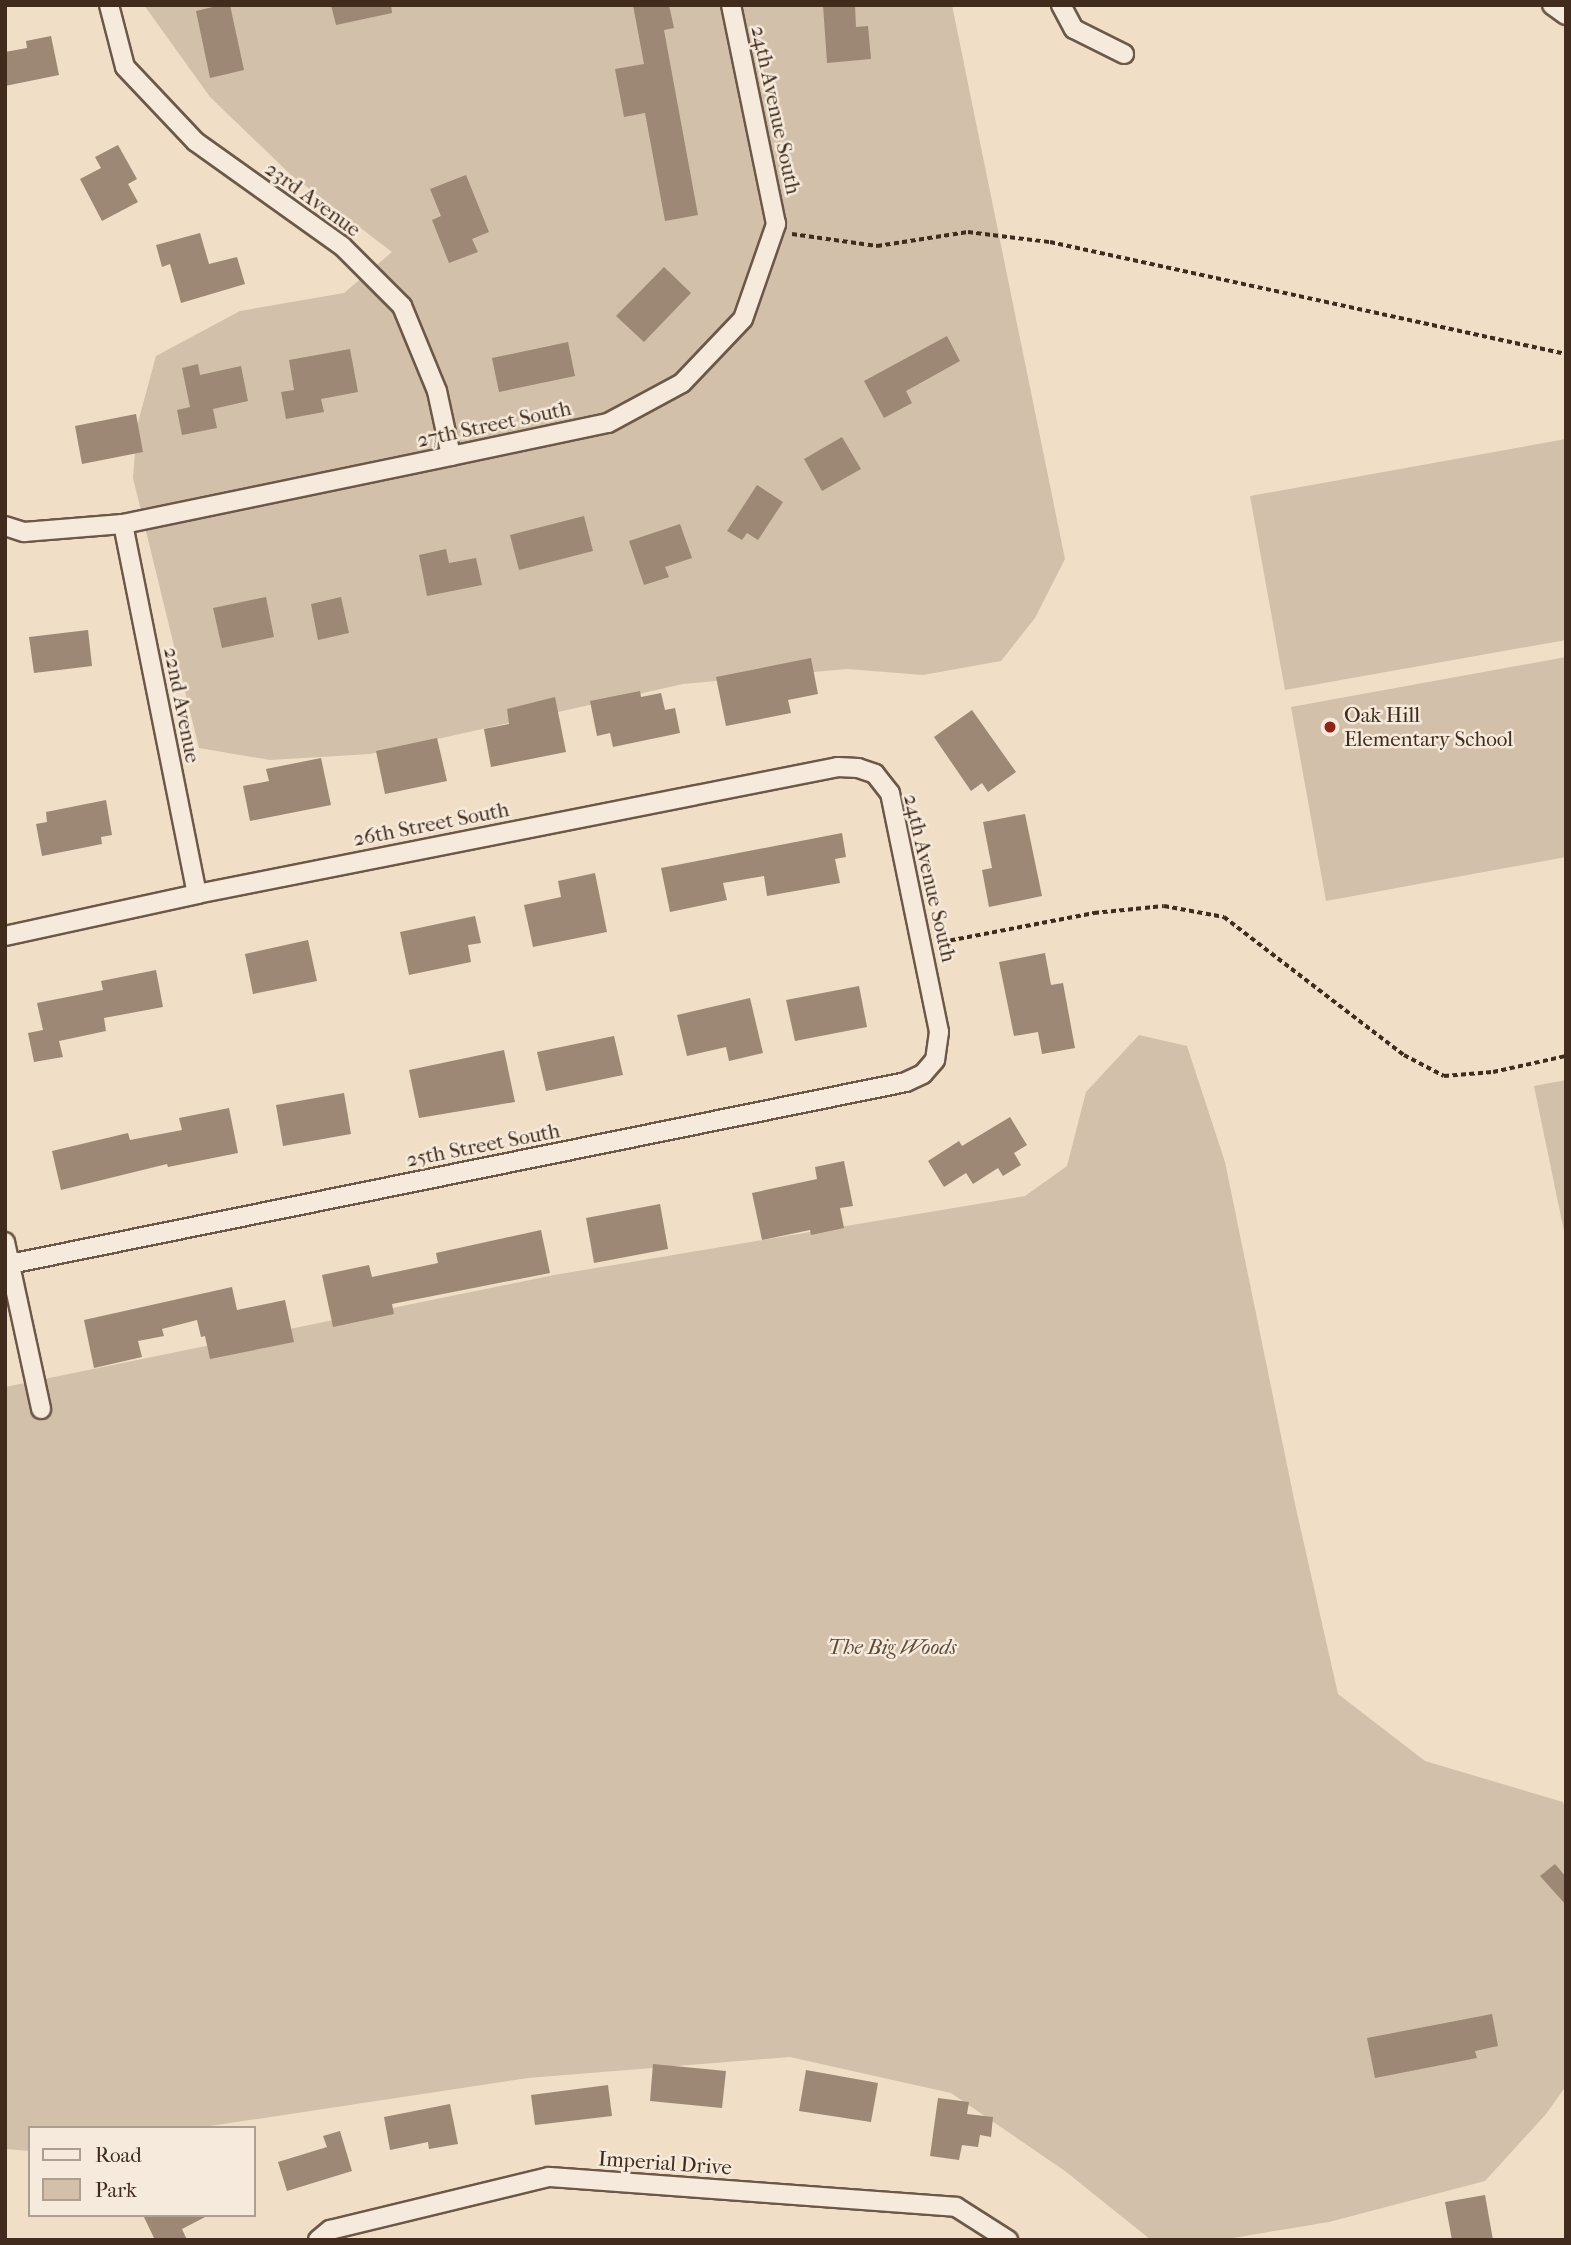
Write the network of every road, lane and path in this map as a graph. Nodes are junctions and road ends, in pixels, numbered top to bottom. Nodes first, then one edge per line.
1 (109, 5) edge
2 (731, 5) edge
3 (1061, 5) edge
4 (1552, 5) edge
5 (1566, 15) edge
6 (1124, 54) dead end
7 (776, 224) junction
8 (1566, 354) edge
9 (451, 456) junction
10 (123, 524) junction
11 (5, 526) edge
12 (838, 767) joint
13 (197, 894) junction
14 (5, 936) edge
15 (942, 942) dead end
16 (939, 1032) joint
17 (1566, 1056) edge
18 (5, 1242) edge
19 (8, 1265) edge
20 (41, 1409) dead end
21 (318, 2240) edge
22 (1008, 2240) edge

1 - 9 street, 23rd Avenue
2 - 7 street, 24th Avenue South
3 - 6 street
4 - 5 street
7 - 8 path
7 - 9 street, 27th Street South
9 - 10 street, 27th Street South
10 - 11 street, 27th Street South
10 - 13 street, 22nd Avenue
12 - 13 street, 26th Street South
12 - 16 street, 24th Avenue South
13 - 14 street, 26th Street South
15 - 17 path
16 - 19 street, 25th Street South
18 - 19 street
19 - 20 street
21 - 22 street, Imperial Drive

